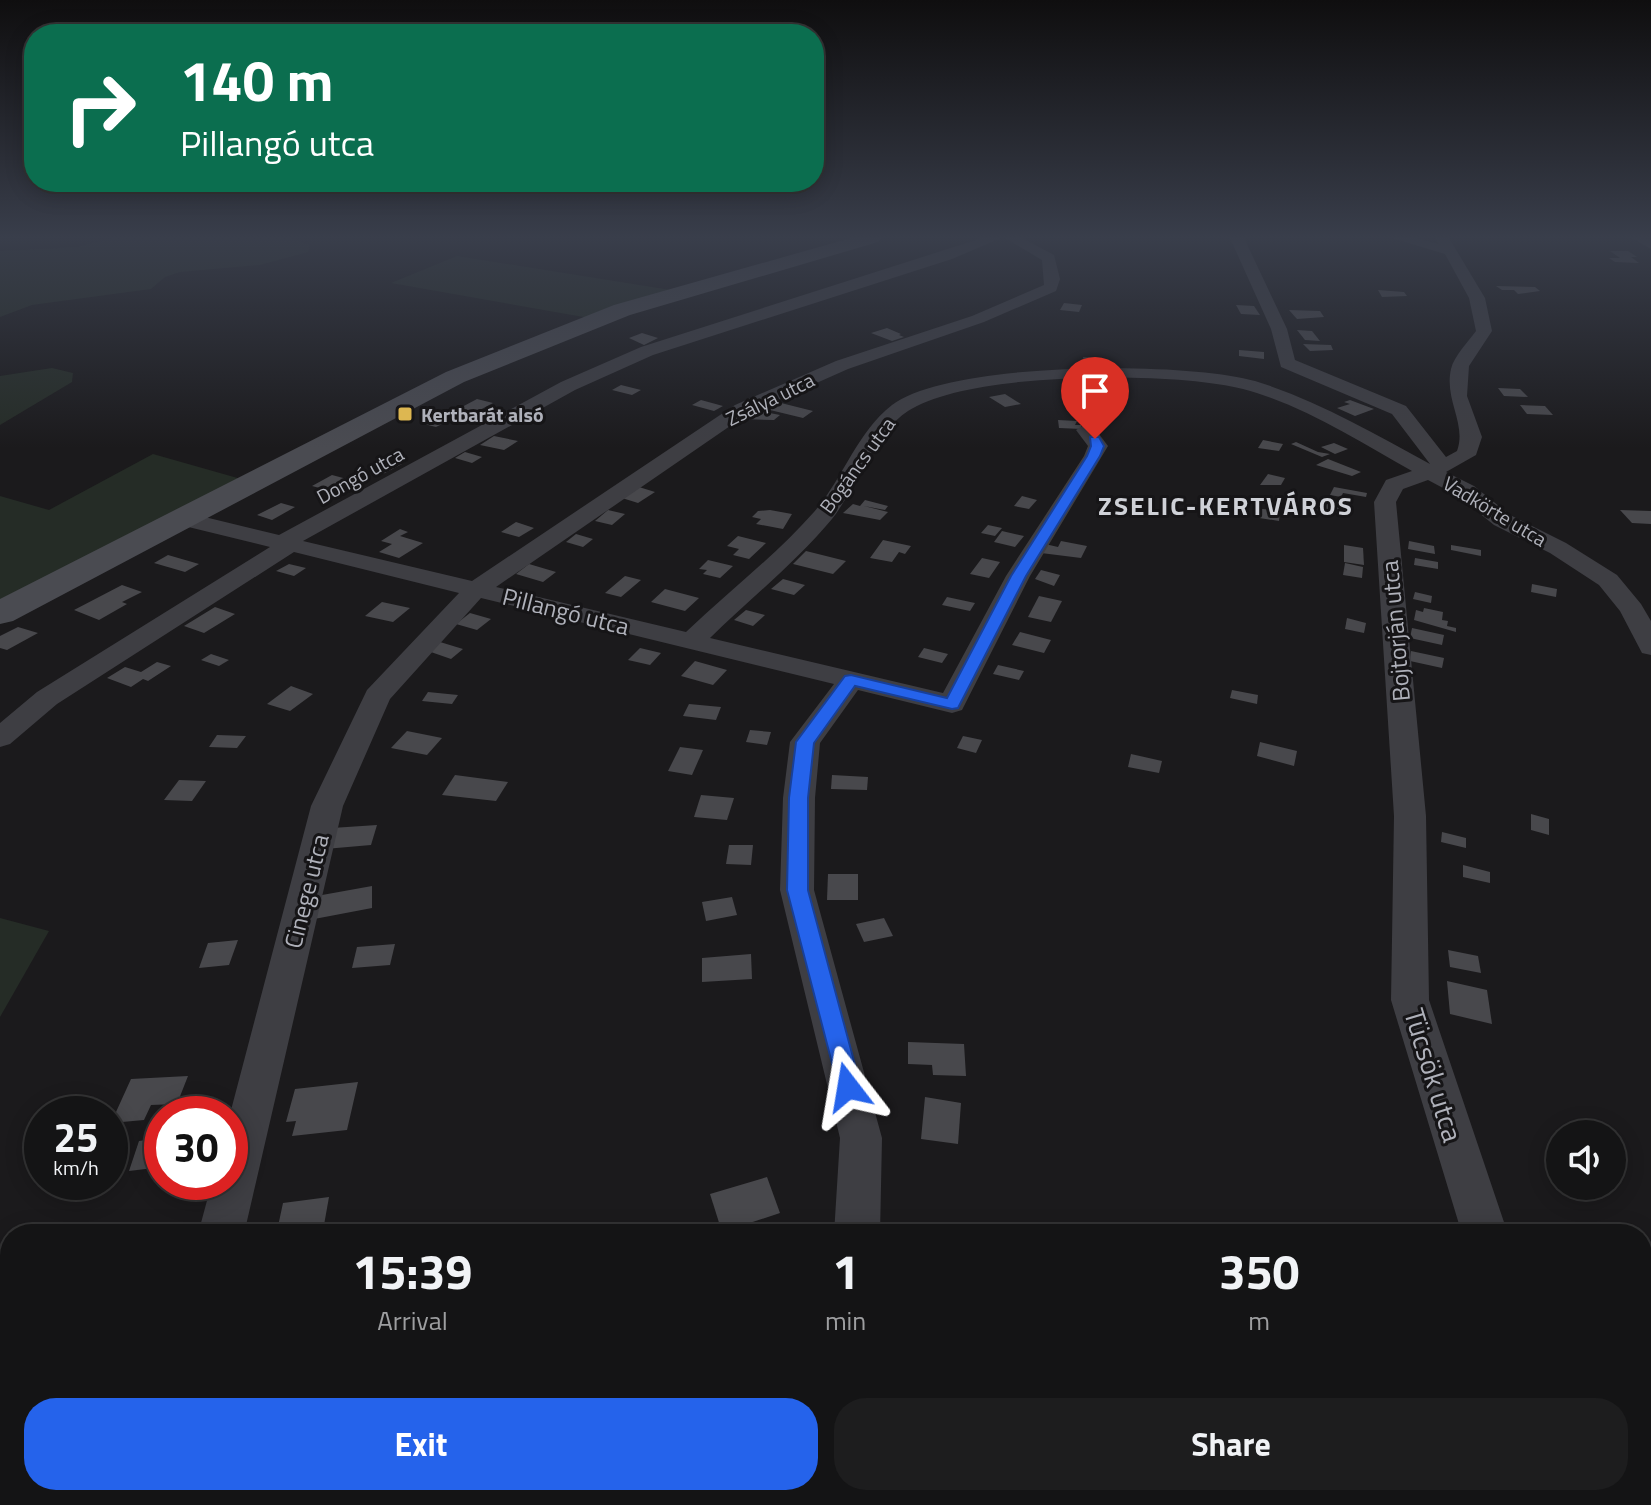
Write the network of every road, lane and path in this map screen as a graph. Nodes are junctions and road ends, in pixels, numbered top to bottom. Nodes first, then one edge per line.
1 (628, 308) edge
2 (782, 308) edge
3 (1003, 308) edge
4 (1269, 308) edge
5 (1479, 308) edge
6 (1086, 430) dead end
7 (1435, 469) junction
8 (180, 518) junction
9 (287, 543) junction
10 (476, 589) junction
11 (0, 613) edge
12 (692, 641) junction
13 (1651, 647) edge
14 (851, 680) junction
15 (0, 738) edge
16 (1410, 816) joint
17 (223, 1224) edge
18 (857, 1224) edge
19 (1482, 1224) edge

1 - 8 street
2 - 9 street, Dongó utca
3 - 10 street, Zsálya utca
4 - 7 street
5 - 7 street, Vadkörte utca
6 - 14 street, Pillangó utca
7 - 12 street, Bogáncs utca
7 - 13 street, Vadkörte utca
7 - 16 street, Bojtorján utca
8 - 9 street, Pillangó utca
8 - 11 street
9 - 10 street, Pillangó utca
9 - 15 street, Dongó utca
10 - 12 street, Pillangó utca
10 - 17 street, Cinege utca
12 - 14 street, Pillangó utca
14 - 18 street
16 - 19 street, Tücsök utca

